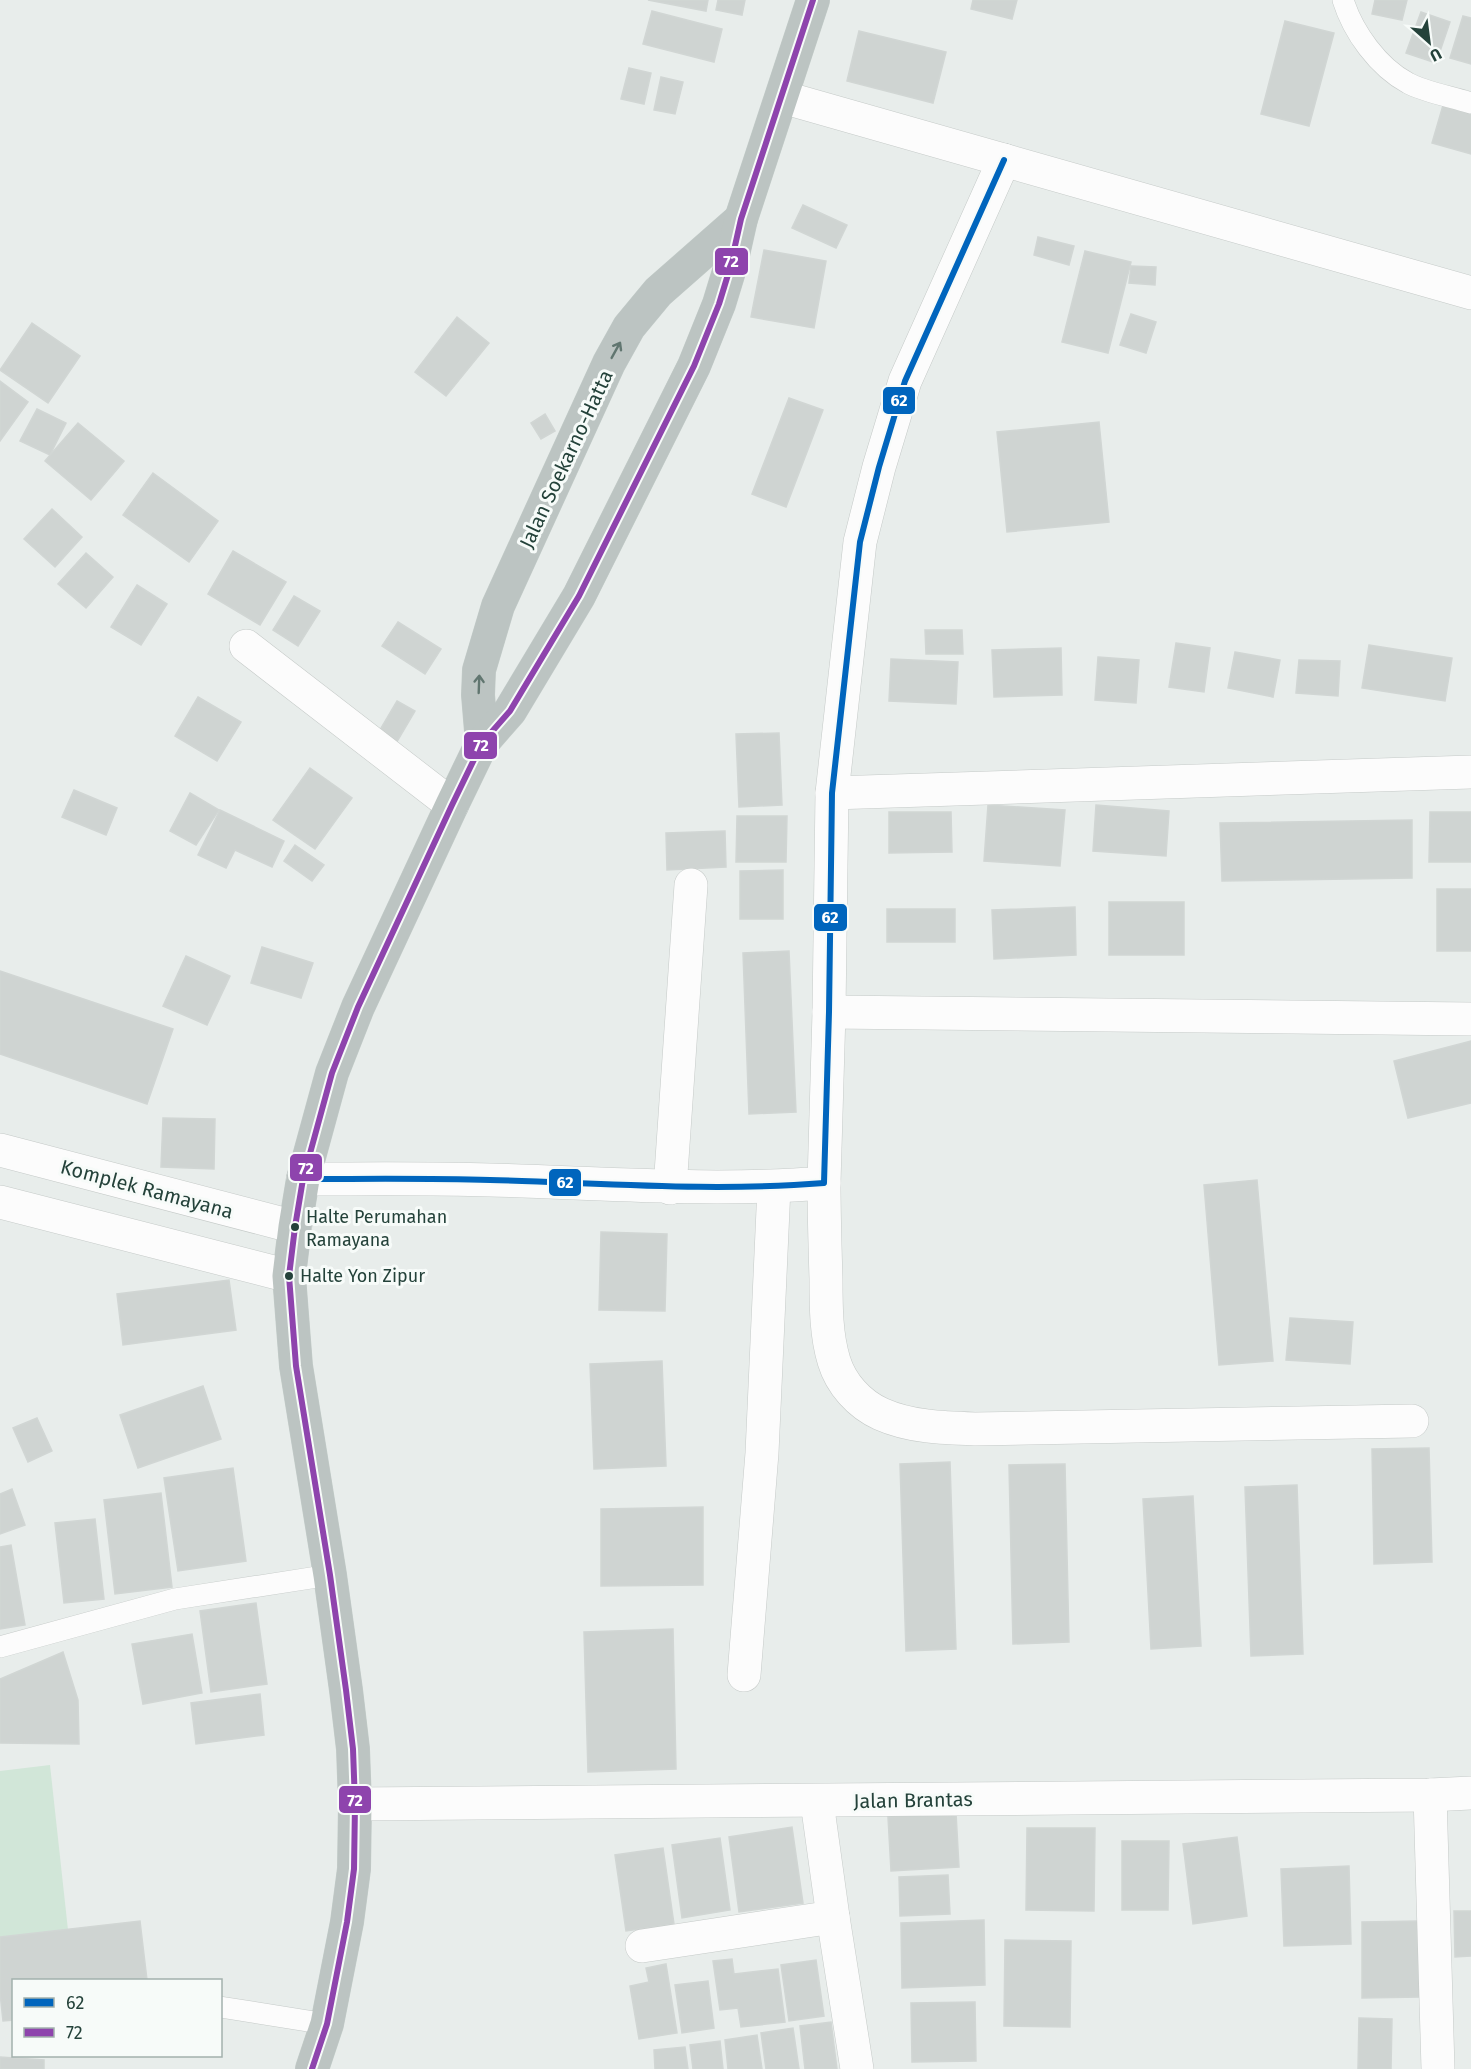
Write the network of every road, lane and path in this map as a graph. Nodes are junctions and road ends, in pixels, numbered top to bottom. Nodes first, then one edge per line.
1 (813, 0) edge
2 (1343, 0) edge
3 (782, 97) junction
4 (1471, 103) edge
5 (1004, 160) junction
6 (741, 219) junction
7 (1471, 293) edge
8 (246, 646) dead end
9 (482, 743) junction
10 (1471, 772) edge
11 (832, 792) junction
12 (452, 805) junction
13 (691, 885) dead end
14 (829, 1012) junction
15 (1471, 1020) edge
16 (0, 1150) edge
17 (303, 1179) junction
18 (824, 1183) junction
19 (774, 1187) junction
20 (670, 1188) junction
21 (0, 1202) edge
22 (294, 1227) junction
23 (289, 1276) junction
24 (1412, 1420) dead end
25 (330, 1575) junction
26 (0, 1647) edge
27 (744, 1675) dead end
28 (1471, 1792) edge
29 (1430, 1795) junction
30 (817, 1802) junction
31 (355, 1804) junction
32 (833, 1917) junction
33 (642, 1946) dead end
34 (222, 2007) edge
35 (327, 2024) junction
36 (312, 2069) edge
37 (857, 2069) edge
38 (1438, 2069) edge

1 - 3 highway
2 - 4 lane
3 - 5 street
3 - 6 highway
5 - 7 street
5 - 11 street
6 - 9 highway
9 -> 6 highway, Jalan Soekarno-Hatta
8 - 12 street
9 - 12 highway
10 - 11 street
11 - 14 street
12 - 17 highway
13 - 20 street
14 - 15 street
14 - 18 street
16 - 22 street, Komplek Ramayana
17 - 20 street
17 - 22 highway
18 - 19 street
18 - 24 street
19 - 20 street
19 - 27 street
21 - 23 street
22 - 23 highway
23 - 25 highway
25 - 26 lane
25 - 31 highway
28 - 29 street, Jalan Brantas
29 - 30 street, Jalan Brantas
29 - 38 street
30 - 31 street, Jalan Brantas
30 - 32 street
31 - 35 highway
32 - 33 street
32 - 37 street
34 - 35 lane
35 - 36 highway

